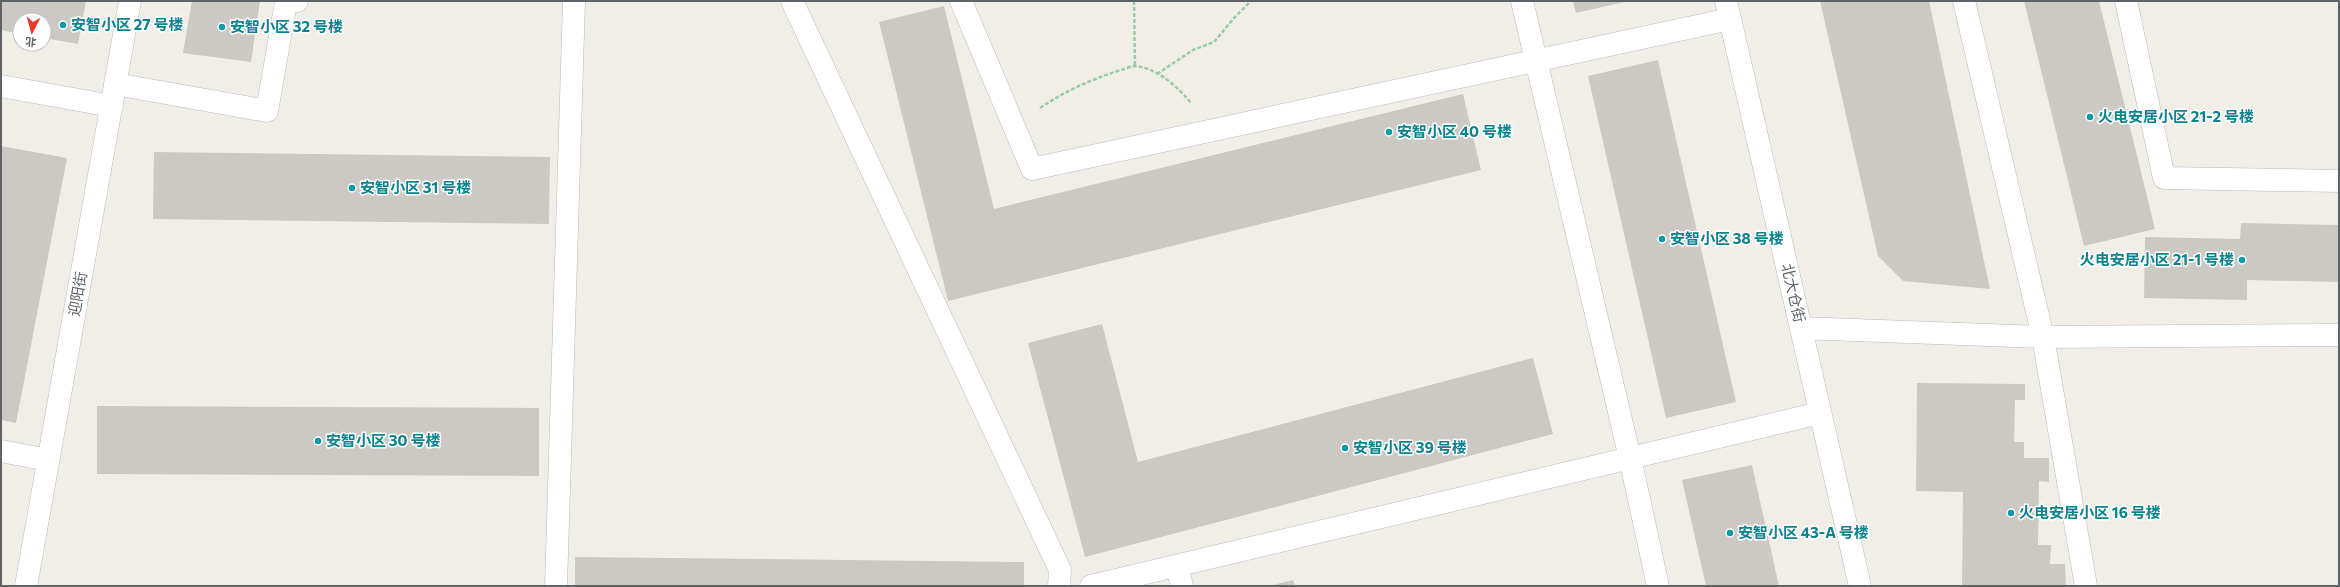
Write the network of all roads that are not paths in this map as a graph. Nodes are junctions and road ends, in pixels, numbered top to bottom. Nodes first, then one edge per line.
1 (130, 1) edge
2 (298, 1) edge
3 (574, 1) edge
4 (792, 1) edge
5 (961, 1) edge
6 (1522, 1) edge
7 (1964, 1) edge
8 (2126, 1) edge
9 (1728, 10) edge
10 (1535, 60) junction
11 (115, 84) junction
12 (1, 86) edge
13 (112, 106) junction
14 (2339, 181) edge
15 (1801, 328) junction
16 (2339, 335) edge
17 (2043, 337) junction
18 (1820, 413) junction
19 (1, 451) edge
20 (1630, 458) junction
21 (48, 460) junction
22 (1180, 576) edge
23 (26, 586) edge
24 (556, 586) edge
25 (1060, 586) edge
26 (1091, 586) edge
27 (1658, 586) edge
28 (1860, 586) edge
29 (2086, 586) edge

1 - 11 street, 迎阳街
2 - 11 street
3 - 24 street
4 - 25 street
5 - 10 street
6 - 10 street
7 - 17 street
8 - 14 street
9 - 10 street
9 - 15 street, 北大仓街
10 - 20 street
11 - 13 street, 迎阳街
12 - 13 street
13 - 21 street, 迎阳街
15 - 17 street
15 - 18 street, 北大仓街
16 - 17 street
17 - 29 street
18 - 20 street
18 - 28 street, 北大仓街
19 - 21 street
20 - 22 street
20 - 27 street
21 - 23 street, 迎阳街
22 - 26 street

